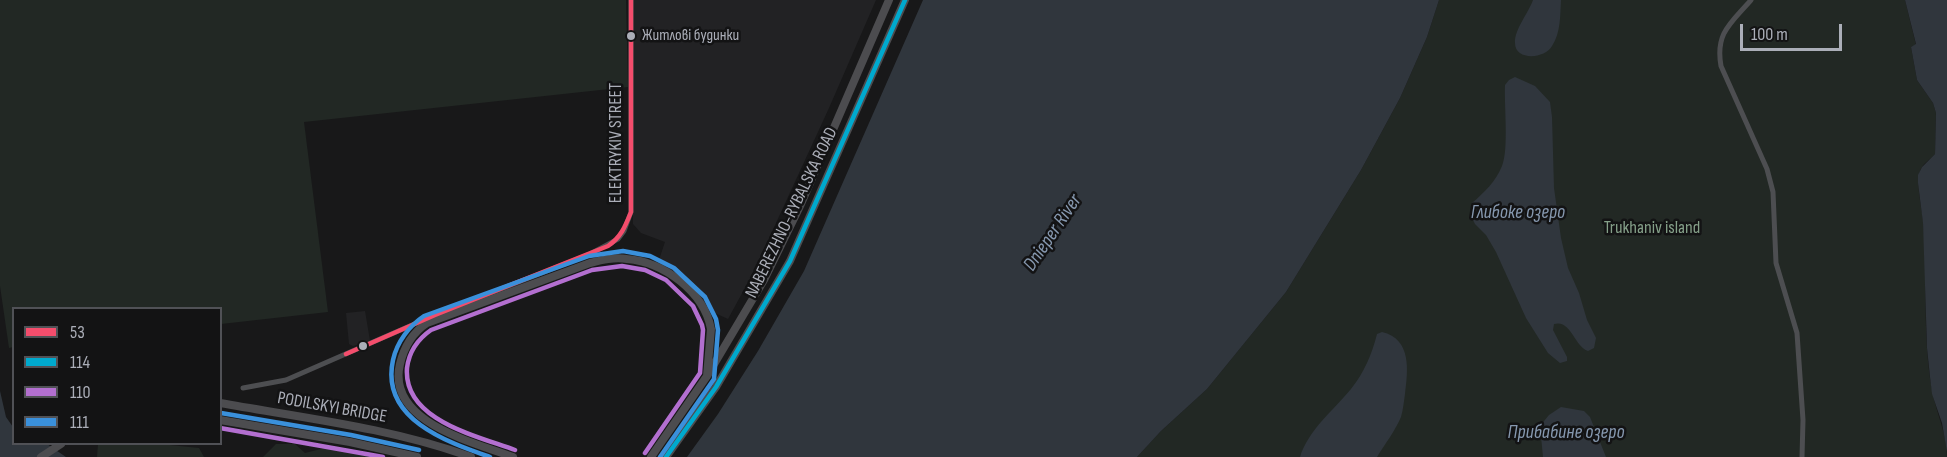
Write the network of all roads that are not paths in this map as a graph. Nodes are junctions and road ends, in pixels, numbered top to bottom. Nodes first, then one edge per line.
1 (631, 0) edge
2 (889, 0) edge
3 (905, 0) edge
4 (1751, 0) edge
5 (707, 376) junction
6 (243, 388) dead end
7 (222, 403) edge
8 (222, 420) edge
9 (60, 445) edge
10 (41, 457) edge
11 (417, 457) edge
12 (471, 457) edge
13 (513, 457) edge
14 (651, 457) edge
15 (666, 457) edge
16 (1803, 457) edge

1 - 6 street, ELEKTRYKIV STREET
2 - 5 main road, NABEREZHNO-RYBALSKA ROAD
3 - 15 main road, NABEREZHNO-RYBALSKA ROAD
4 - 16 street
5 - 13 main road
5 - 14 main road, NABEREZHNO-RYBALSKA ROAD
7 - 12 main road, PODILSKYI BRIDGE
8 - 11 main road, PODILSKYI BRIDGE
9 - 10 main road

